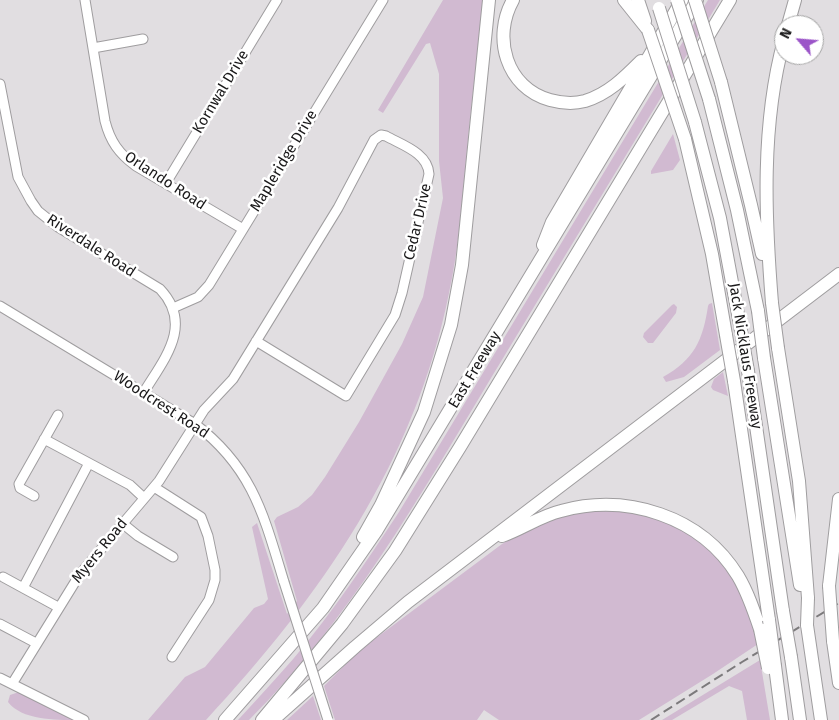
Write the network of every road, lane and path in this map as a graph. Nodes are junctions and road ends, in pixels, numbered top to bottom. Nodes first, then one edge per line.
1 (85, 0) edge
2 (277, 0) edge
3 (383, 0) edge
4 (489, 0) edge
5 (512, 0) edge
6 (624, 0) edge
7 (638, 0) edge
8 (677, 0) edge
9 (682, 0) edge
10 (696, 0) edge
11 (730, 0) edge
12 (795, 0) edge
13 (658, 4) edge
14 (791, 15) edge
15 (648, 30) junction
16 (143, 40) dead end
17 (93, 48) junction
18 (653, 48) junction
19 (779, 65) edge
20 (0, 84) edge
21 (166, 183) junction
22 (243, 229) junction
23 (839, 274) edge
24 (527, 284) junction
25 (772, 303) junction
26 (0, 306) edge
27 (173, 308) junction
28 (256, 341) junction
29 (144, 392) junction
30 (58, 414) dead end
31 (195, 424) junction
32 (44, 439) junction
33 (88, 463) junction
34 (154, 487) junction
35 (34, 496) dead end
36 (144, 498) junction
37 (839, 499) edge
38 (122, 524) junction
39 (488, 541) junction
40 (173, 558) dead end
41 (2, 577) dead end
42 (23, 588) junction
43 (806, 599) junction
44 (58, 607) junction
45 (0, 624) edge
46 (36, 643) junction
47 (172, 657) dead end
48 (772, 669) junction
49 (270, 670) junction
50 (0, 678) edge
51 (839, 683) edge
52 (12, 684) junction
53 (84, 720) edge
54 (225, 720) edge
55 (262, 720) edge
56 (272, 720) edge
57 (328, 720) edge
58 (781, 720) edge
59 (800, 720) edge
60 (821, 720) edge

1 - 17 street, Orlando Road
2 - 21 street, Kornwal Drive
3 - 22 street, Mapleridge Drive
4 - 49 highway
5 - 18 highway
6 - 15 highway
7 - 15 highway
8 - 43 highway, Jack Nicklaus Freeway, bridge
9 - 18 highway
10 - 24 highway, East Freeway
10 - 25 highway, bridge
11 - 55 highway, East Freeway
12 - 14 highway
13 - 59 highway, Jack Nicklaus Freeway, bridge
15 - 48 highway, bridge
16 - 17 street
17 - 21 street, Orlando Road
18 - 24 highway
19 - 25 highway
20 - 27 street, Riverdale Road
21 - 22 street, Orlando Road
22 - 27 street, Mapleridge Drive
23 - 39 highway
24 - 49 highway, East Freeway
25 - 43 highway, bridge
26 - 29 street, Woodcrest Road
27 - 29 street
28 - 28 street, Cedar Drive
28 - 31 street, Cedar Drive
29 - 31 street, Woodcrest Road
30 - 32 street
31 - 34 street, Myers Road
31 - 57 street, Woodcrest Road, bridge
32 - 33 street
32 - 35 street
33 - 36 street
33 - 42 street
34 - 36 street, Myers Road
34 - 47 street
36 - 38 street, Myers Road
37 - 51 highway, bridge
38 - 40 street
38 - 44 street, Myers Road
39 - 48 highway, bridge
39 - 56 highway
41 - 42 street
42 - 44 street
43 - 60 highway, Jack Nicklaus Freeway, bridge
44 - 46 street, Myers Road
45 - 46 street
46 - 52 street, Myers Road
48 - 58 highway
49 - 54 highway, East Freeway
50 - 52 street
52 - 53 street

